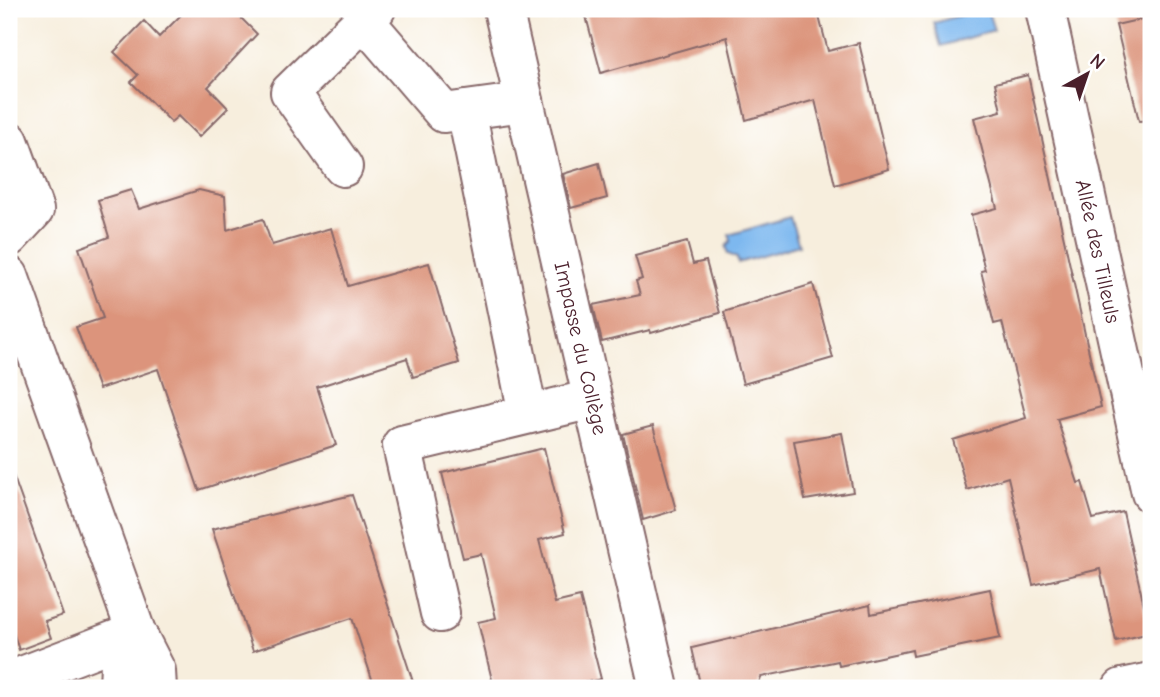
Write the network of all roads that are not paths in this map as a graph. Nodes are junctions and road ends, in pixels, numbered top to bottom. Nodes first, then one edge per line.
1 (503, 9) edge
2 (1045, 9) edge
3 (370, 14) edge
4 (524, 102) junction
5 (466, 110) junction
6 (9, 141) edge
7 (342, 167) dead end
8 (9, 237) edge
9 (9, 276) edge
10 (592, 399) junction
11 (528, 414) junction
12 (1151, 493) edge
13 (440, 613) dead end
14 (136, 632) junction
15 (9, 681) edge
16 (1151, 682) edge
17 (119, 688) edge
18 (157, 688) edge
19 (659, 688) edge
20 (1122, 688) edge

1 - 4 street, Impasse du Collège
2 - 12 street, Allée des Tilleuls
3 - 5 street
3 - 7 street
4 - 5 street
4 - 10 street, Impasse du Collège
5 - 11 street
6 - 8 street
9 - 14 street
10 - 11 street
10 - 19 street, Impasse du Collège
11 - 13 street
14 - 15 street
14 - 17 street
14 - 18 street
16 - 20 street

